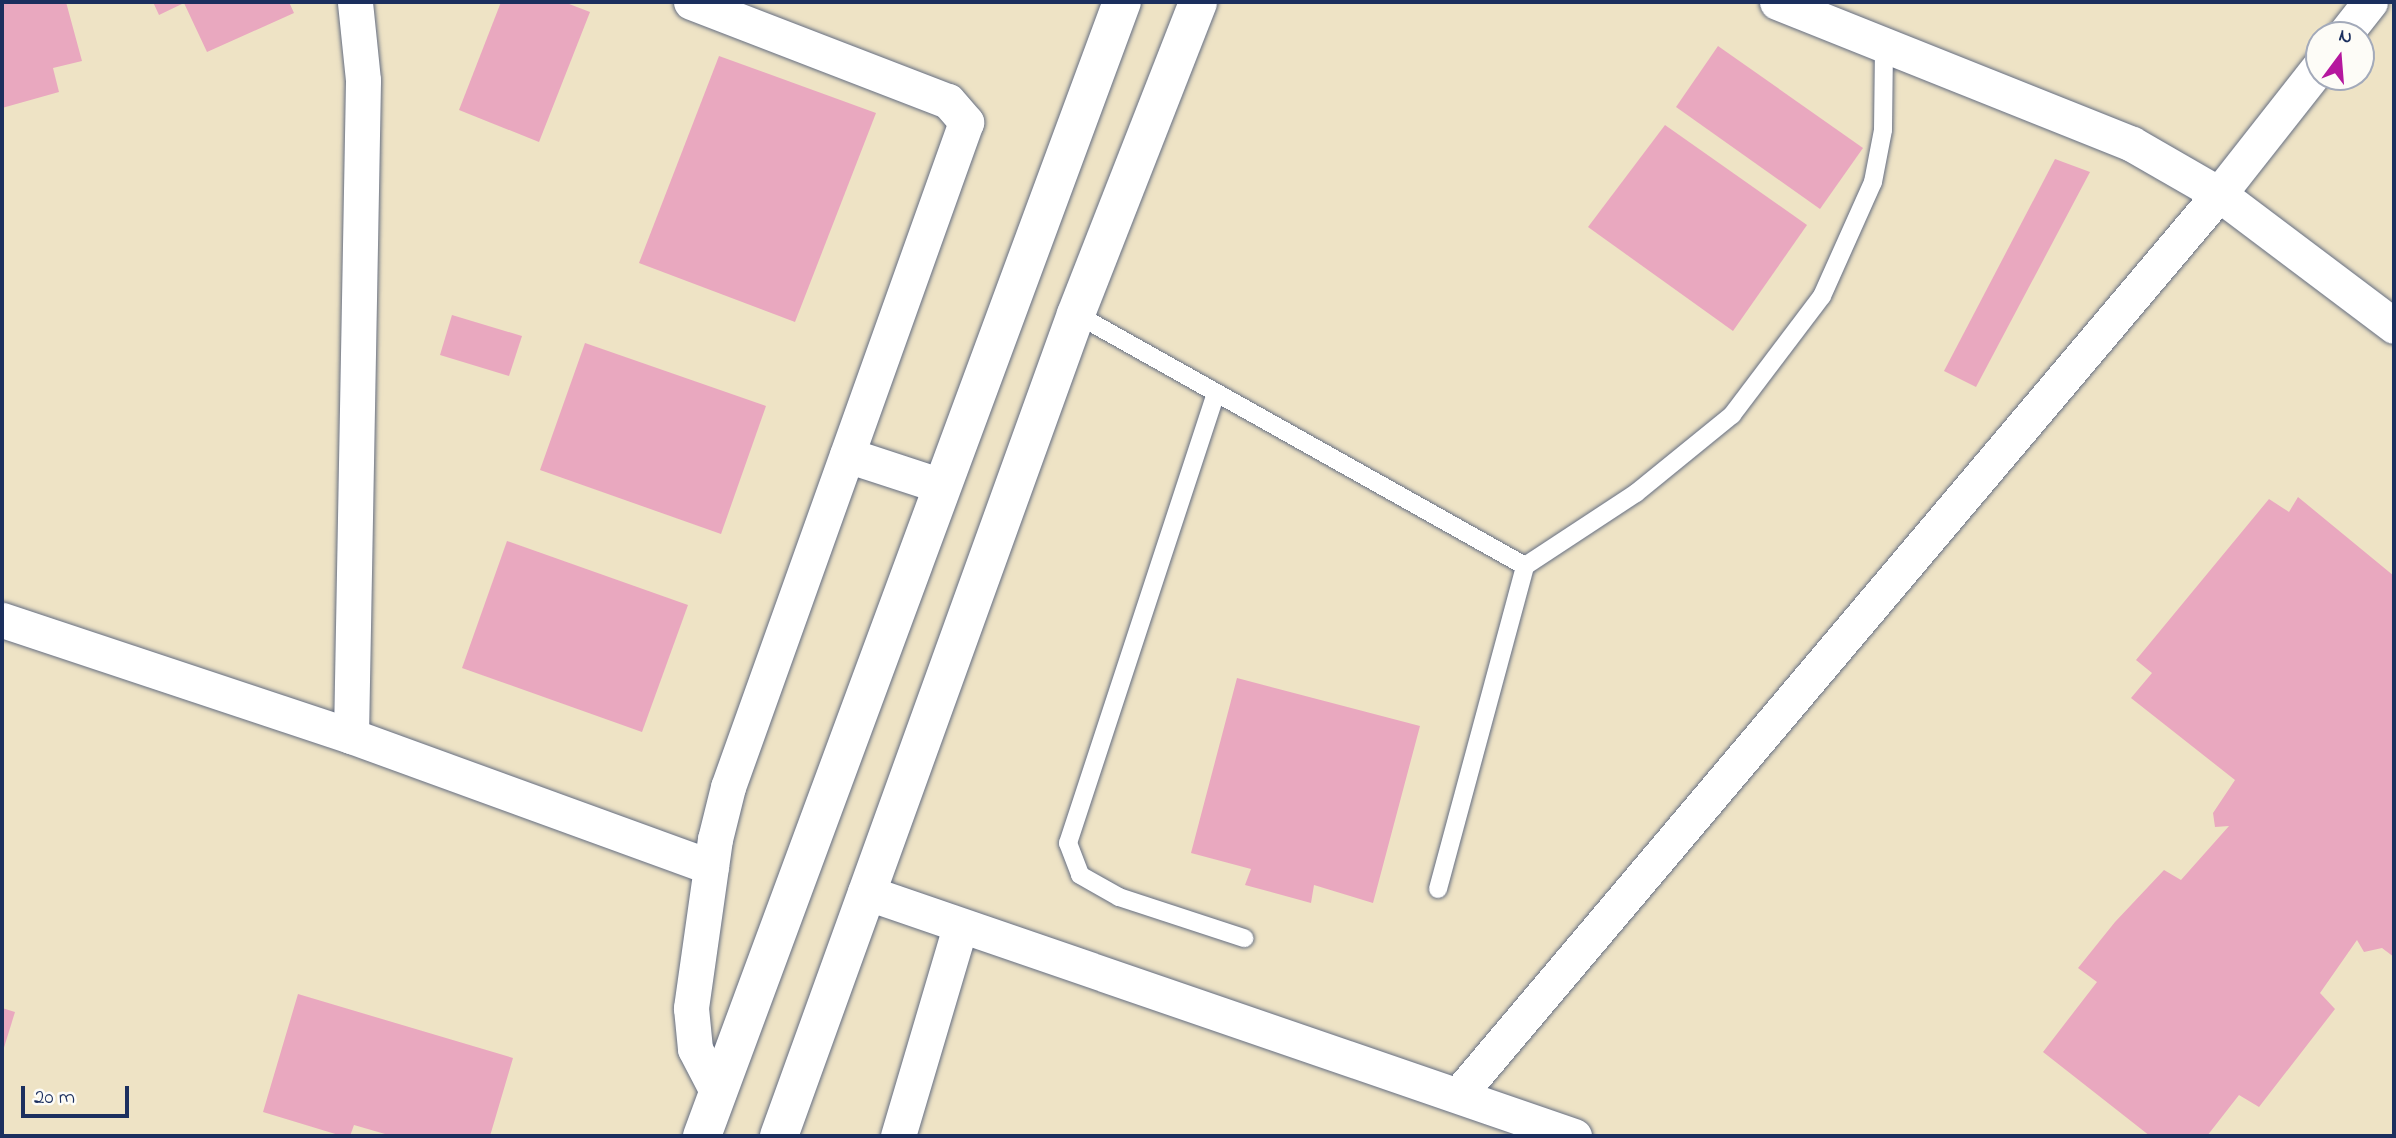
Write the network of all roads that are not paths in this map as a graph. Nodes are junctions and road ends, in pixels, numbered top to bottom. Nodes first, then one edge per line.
1 (355, 2) edge
2 (691, 2) edge
3 (1122, 2) edge
4 (1198, 2) edge
5 (1777, 2) edge
6 (2370, 2) edge
7 (2355, 21) edge
8 (1884, 44) junction
9 (2305, 85) edge
10 (2219, 194) junction
11 (1076, 314) junction
12 (2394, 326) edge
13 (1216, 393) junction
14 (847, 455) junction
15 (942, 486) junction
16 (1525, 566) junction
17 (2, 620) edge
18 (351, 736) junction
19 (711, 867) junction
20 (1438, 889) dead end
21 (865, 892) junction
22 (961, 927) junction
23 (1244, 938) dead end
24 (718, 1093) junction
25 (1459, 1094) junction
26 (702, 1136) edge
27 (779, 1136) edge
28 (898, 1136) edge
29 (1574, 1136) edge

1 - 18 street
2 - 14 street
3 - 15 main road
4 - 11 main road
5 - 8 street
6 - 7 street
8 - 10 street
8 - 16 lane
9 - 10 street
10 - 12 street
10 - 25 street
11 - 13 lane
11 - 21 main road
13 - 16 lane
13 - 23 lane
14 - 15 street
14 - 19 street
15 - 24 main road
16 - 20 lane
17 - 18 street
18 - 19 street
19 - 24 street
21 - 22 street
21 - 27 main road
22 - 25 street
22 - 28 street
24 - 26 main road
25 - 29 street

